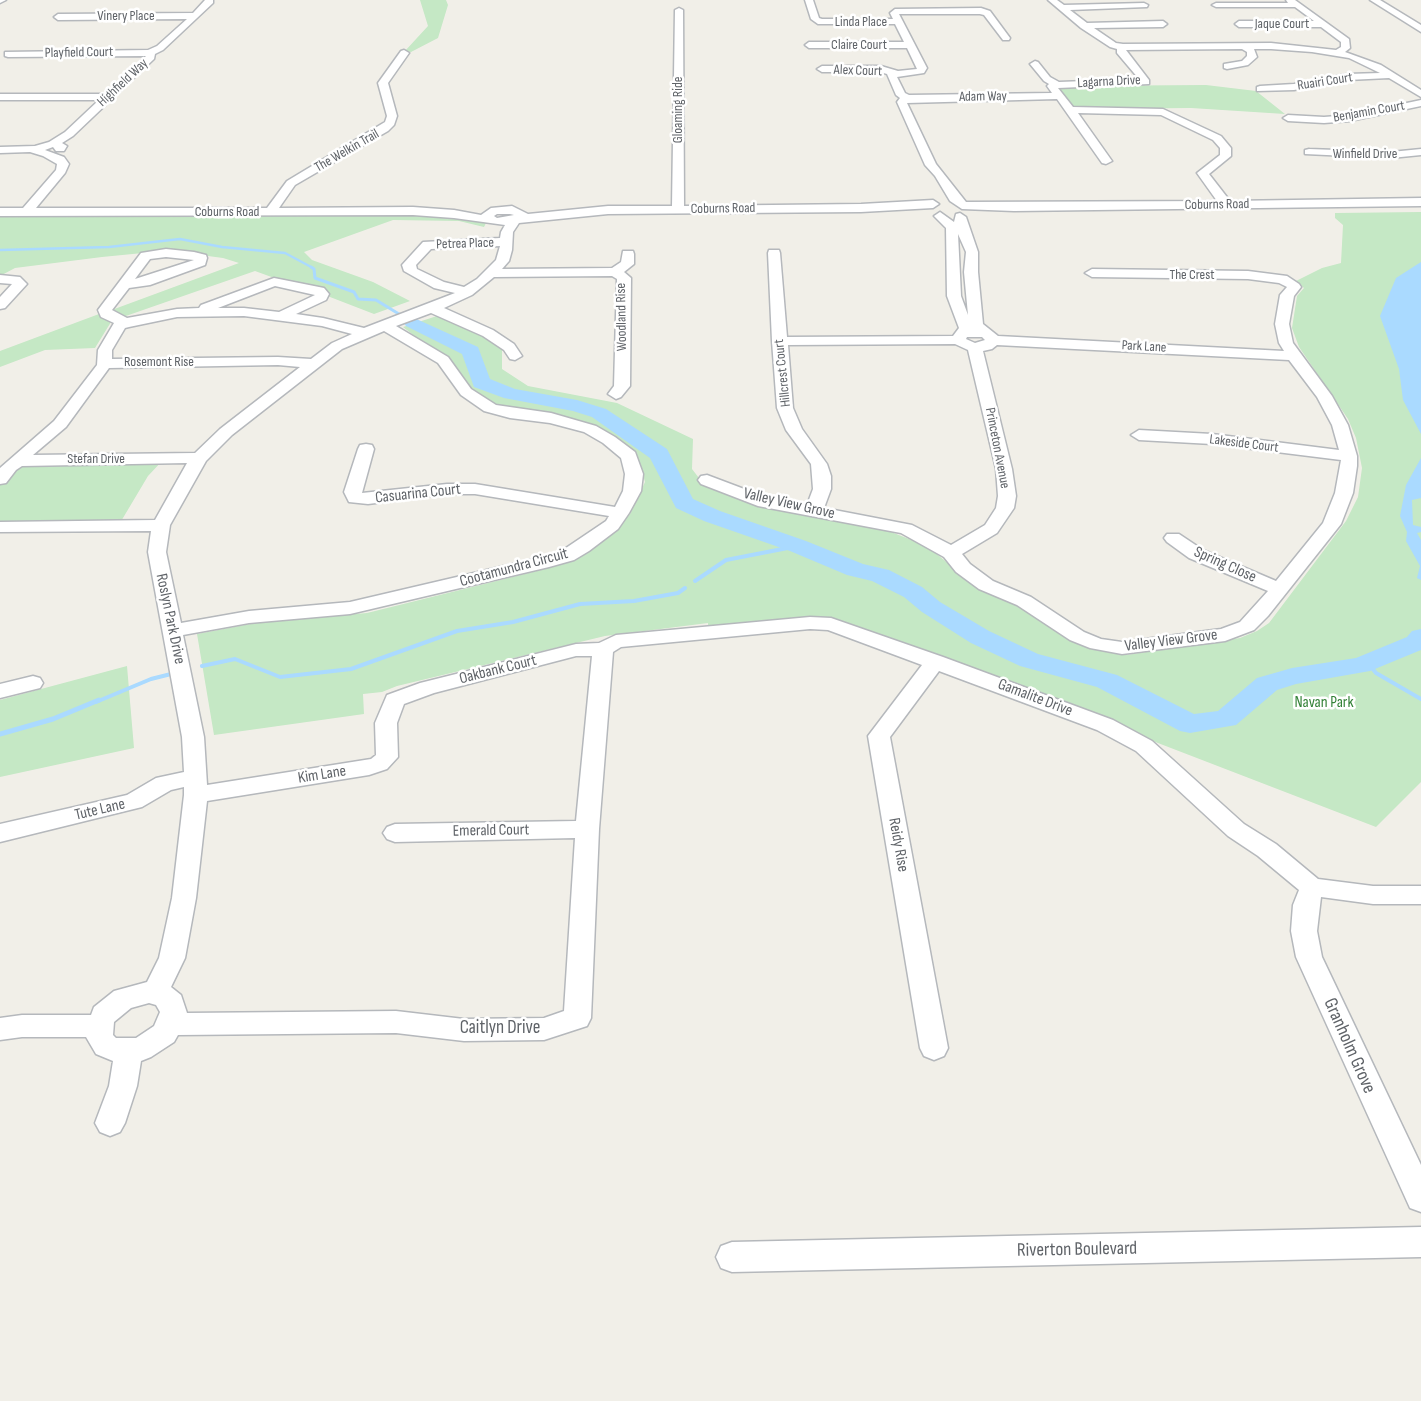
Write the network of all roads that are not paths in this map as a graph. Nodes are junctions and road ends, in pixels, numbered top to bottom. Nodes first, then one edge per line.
1 (209, 0) edge
2 (809, 0) edge
3 (1052, 0) edge
4 (1374, 0) edge
5 (1390, 0) edge
6 (1294, 2) edge
7 (1144, 5) dead end
8 (1216, 5) dead end
9 (1062, 8) junction
10 (679, 10) dead end
11 (194, 16) junction
12 (58, 17) dead end
13 (898, 21) junction
14 (1163, 24) dead end
15 (1239, 24) dead end
16 (1325, 24) junction
17 (1419, 24) edge
18 (1084, 26) junction
19 (1006, 38) dead end
20 (910, 45) junction
21 (809, 46) dead end
22 (1244, 46) junction
23 (1123, 47) junction
24 (150, 52) junction
25 (404, 53) dead end
26 (1338, 53) junction
27 (8, 54) dead end
28 (1035, 64) dead end
29 (1226, 66) dead end
30 (822, 69) dead end
31 (894, 73) junction
32 (1390, 75) junction
33 (1056, 84) junction
34 (1260, 89) dead end
35 (1421, 94) edge
36 (1058, 96) junction
37 (0, 97) edge
38 (107, 97) junction
39 (907, 98) junction
40 (1421, 103) edge
41 (1074, 110) junction
42 (1288, 118) dead end
43 (49, 148) junction
44 (0, 150) edge
45 (1308, 152) dead end
46 (1421, 152) edge
47 (1106, 161) dead end
48 (931, 166) junction
49 (1421, 202) edge
50 (1227, 205) junction
51 (678, 209) junction
52 (936, 209) junction
53 (964, 210) junction
54 (0, 212) edge
55 (26, 212) junction
56 (40, 212) junction
57 (270, 212) junction
58 (495, 218) junction
59 (512, 225) junction
60 (774, 253) dead end
61 (628, 254) dead end
62 (615, 272) junction
63 (493, 273) junction
64 (1092, 273) dead end
65 (0, 279) edge
66 (1291, 283) joint
67 (125, 284) junction
68 (467, 292) junction
69 (0, 305) edge
70 (434, 308) junction
71 (202, 311) junction
72 (282, 316) junction
73 (400, 321) junction
74 (125, 322) junction
75 (365, 333) junction
76 (960, 337) junction
77 (985, 340) junction
78 (779, 341) junction
79 (515, 356) dead end
80 (1294, 356) junction
81 (314, 364) junction
82 (104, 365) junction
83 (616, 394) dead end
84 (1139, 435) dead end
85 (366, 449) dead end
86 (1349, 456) junction
87 (199, 458) junction
88 (18, 461) junction
89 (0, 479) edge
90 (706, 480) dead end
91 (814, 511) junction
92 (620, 513) junction
93 (161, 525) junction
94 (0, 527) edge
95 (1173, 538) dead end
96 (951, 553) junction
97 (1279, 588) junction
98 (172, 631) junction
99 (603, 649) junction
100 (936, 661) junction
101 (33, 683) dead end
102 (0, 691) edge
103 (395, 700) joint
104 (196, 786) junction
105 (586, 829) junction
106 (0, 833) edge
107 (394, 833) dead end
108 (1312, 888) junction
109 (1421, 895) edge
110 (155, 993) junction
111 (171, 1024) junction
112 (99, 1026) junction
113 (0, 1029) edge
114 (934, 1048) dead end
115 (128, 1051) junction
116 (110, 1123) dead end
117 (1421, 1198) edge
118 (1421, 1242) edge
119 (732, 1257) dead end

1 - 11 street, Highfield Way
2 - 13 street, Linda Place
3 - 9 street
4 - 17 street
5 - 17 street
6 - 8 street
6 - 16 street
7 - 9 street
9 - 18 street
10 - 51 street, Gloaming Ride
11 - 12 street, Vinery Place
11 - 24 street, Highfield Way
13 - 19 street
13 - 20 street
14 - 18 street
15 - 16 street, Jaque Court
16 - 26 street
18 - 23 street
20 - 21 street, Claire Court
20 - 31 street, Alex Court
22 - 23 street
22 - 26 street
22 - 29 street
23 - 33 street, Lagarna Drive
24 - 27 street, Playfield Court
24 - 38 street, Highfield Way
25 - 57 street, The Welkin Trail
26 - 32 street
28 - 33 street
30 - 31 street, Alex Court
31 - 39 street
32 - 34 street, Ruairi Court
32 - 35 street
33 - 36 street, Lagarna Drive
36 - 39 street, Adam Way
36 - 41 street, Lagarna Drive
37 - 38 street
38 - 43 street, Highfield Way
39 - 48 street
40 - 42 street, Benjamin Court
41 - 47 street
41 - 50 street, Lagarna Drive
43 - 44 street
43 - 55 street
43 - 56 street
45 - 46 street, Winfield Drive
48 - 52 street
48 - 53 street, Princeton Avenue
49 - 50 street, Coburns Road
50 - 53 street, Coburns Road
51 - 52 street, Coburns Road
51 - 59 street, Coburns Road
52 - 53 street, Coburns Road
52 - 76 street
53 - 77 street, Princeton Avenue
54 - 55 street, Coburns Road
55 - 56 street, Coburns Road
56 - 57 street, Coburns Road
57 - 58 street, Coburns Road
58 - 59 street, Coburns Road
58 - 59 street
59 - 63 street, Roslyn Park Drive
59 - 68 street, Petrea Place
60 - 78 street, Hillcrest Court
61 - 62 street
62 - 63 street, Woodland Rise
62 - 83 street, Woodland Rise
63 - 68 street, Roslyn Park Drive
64 - 66 street, The Crest
65 - 69 street
66 - 80 street, Valley View Grove
67 - 67 street
67 - 74 street
68 - 70 street, Roslyn Park Drive
70 - 73 street, Roslyn Park Drive
70 - 79 street
71 - 72 street
71 - 72 street
71 - 74 street
72 - 75 street
73 - 75 street, Roslyn Park Drive
73 - 92 street, Cootamundra Circuit
74 - 82 street
75 - 81 street, Roslyn Park Drive
76 - 77 street, Park Lane
76 - 78 street
77 - 80 street, Park Lane
77 - 96 street, Princeton Avenue
78 - 91 street, Hillcrest Court
80 - 86 street, Valley View Grove
81 - 82 street, Rosemont Rise
81 - 87 street, Roslyn Park Drive
82 - 88 street, Rosemont Rise
84 - 86 street, Lakeside Court
85 - 92 street, Casuarina Court
86 - 97 street, Valley View Grove
87 - 88 street, Stefan Drive
87 - 93 street, Roslyn Park Drive
88 - 89 street
90 - 91 street, Valley View Grove
91 - 96 street, Valley View Grove
92 - 98 street, Cootamundra Circuit
93 - 94 street
93 - 98 street, Roslyn Park Drive
95 - 97 street, Spring Close
96 - 97 street, Valley View Grove
98 - 104 street, Roslyn Park Drive
99 - 100 street, Gamalite Drive
99 - 103 street, Oakbank Court
99 - 105 street, Caitlyn Drive
100 - 108 street, Gamalite Drive
100 - 114 street, Reidy Rise
101 - 102 street
103 - 104 street, Kim Lane
104 - 106 street, Tute Lane
104 - 110 street, Roslyn Park Drive
105 - 107 street, Emerald Court
105 - 111 street, Caitlyn Drive
108 - 109 street
108 - 117 street, Granholm Grove
110 - 111 street
110 - 112 street
111 - 115 street
112 - 113 street
112 - 115 street
115 - 116 street
118 - 119 street, Riverton Boulevard

